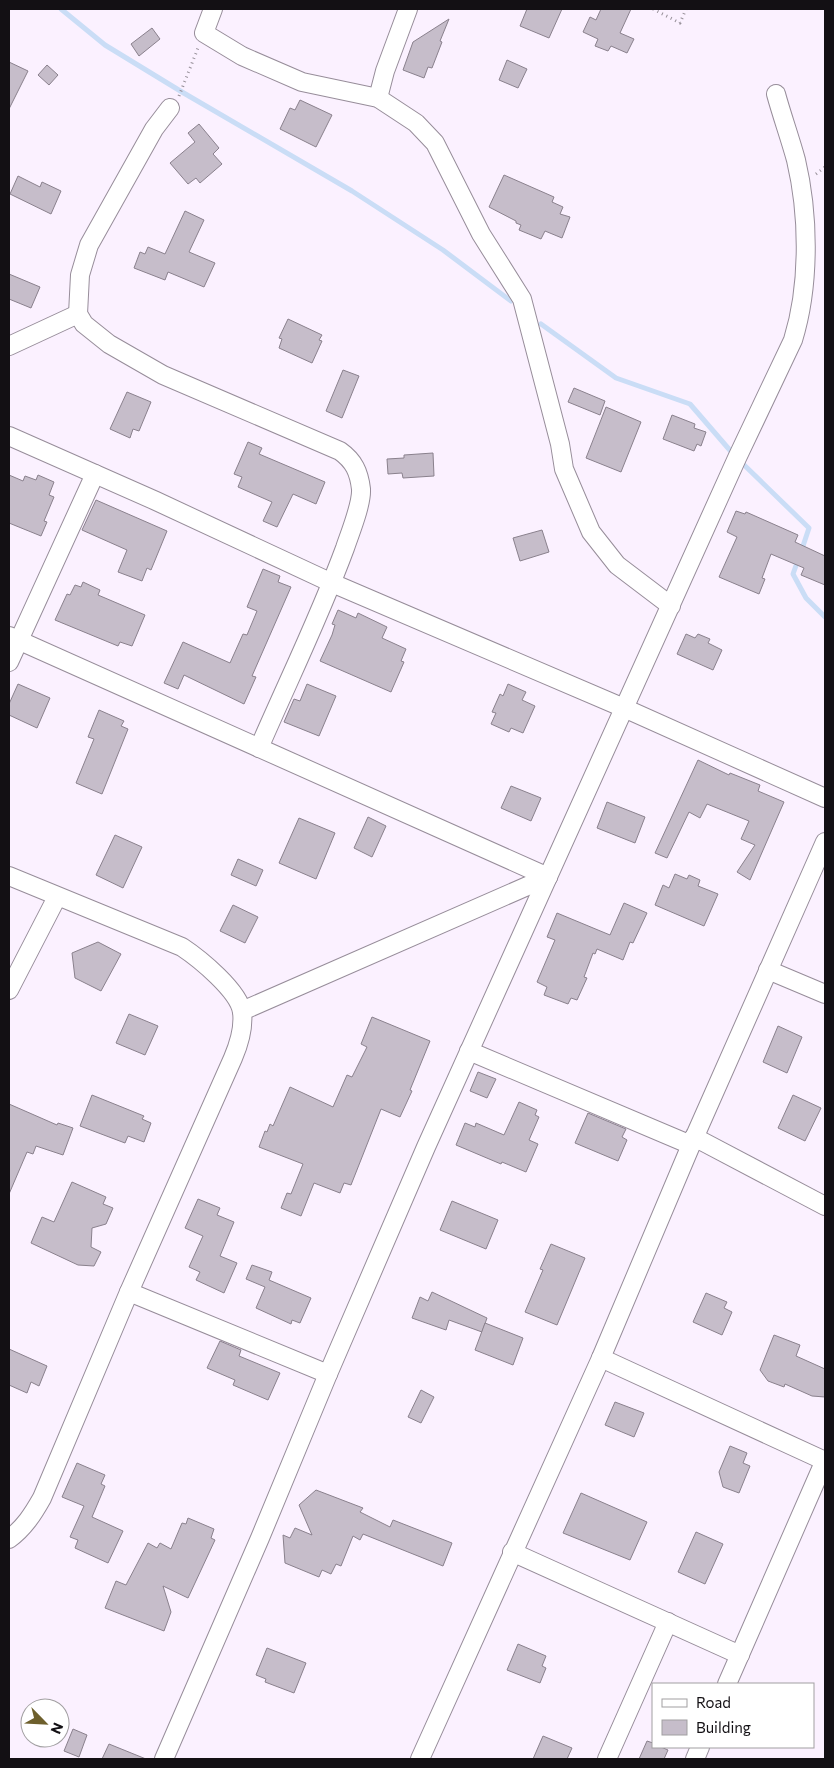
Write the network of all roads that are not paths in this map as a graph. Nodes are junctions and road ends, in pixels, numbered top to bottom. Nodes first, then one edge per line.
1 (213, 9) edge
2 (408, 9) edge
3 (776, 94) dead end
4 (378, 98) junction
5 (170, 108) road end
6 (78, 314) junction
7 (9, 346) edge
8 (9, 436) edge
9 (95, 474) junction
10 (332, 583) junction
11 (671, 606) junction
12 (14, 638) edge
13 (9, 662) edge
14 (624, 708) junction
15 (259, 748) junction
16 (825, 798) edge
17 (825, 842) edge
18 (9, 876) edge
19 (548, 877) junction
20 (57, 896) junction
21 (768, 970) junction
22 (9, 990) edge
23 (825, 994) edge
24 (242, 1010) junction
25 (469, 1052) junction
26 (693, 1141) junction
27 (825, 1206) edge
28 (129, 1292) junction
29 (601, 1358) junction
30 (328, 1374) junction
31 (825, 1460) edge
32 (9, 1539) edge
33 (512, 1552) junction
34 (668, 1622) junction
35 (740, 1655) junction
36 (727, 1683) edge
37 (168, 1758) edge
38 (420, 1759) edge
39 (607, 1759) edge

1 - 4 street
2 - 4 street
3 - 11 street
4 - 11 street
5 - 6 street
6 - 7 street
6 - 10 street
8 - 9 street
9 - 10 street
9 - 12 street
10 - 14 street
10 - 15 street
11 - 14 street
12 - 13 street
12 - 15 street
14 - 16 street
14 - 19 street
15 - 19 street
17 - 21 street
18 - 20 street
19 - 24 street
19 - 25 street
20 - 22 street
20 - 24 street
21 - 23 street
21 - 26 street
24 - 28 street
25 - 26 street
25 - 30 street
26 - 27 street
26 - 29 street
28 - 30 street
28 - 32 street
29 - 31 street
29 - 33 street
30 - 37 street
31 - 35 street
33 - 34 street
33 - 38 street
34 - 35 street
34 - 39 street
35 - 36 street

